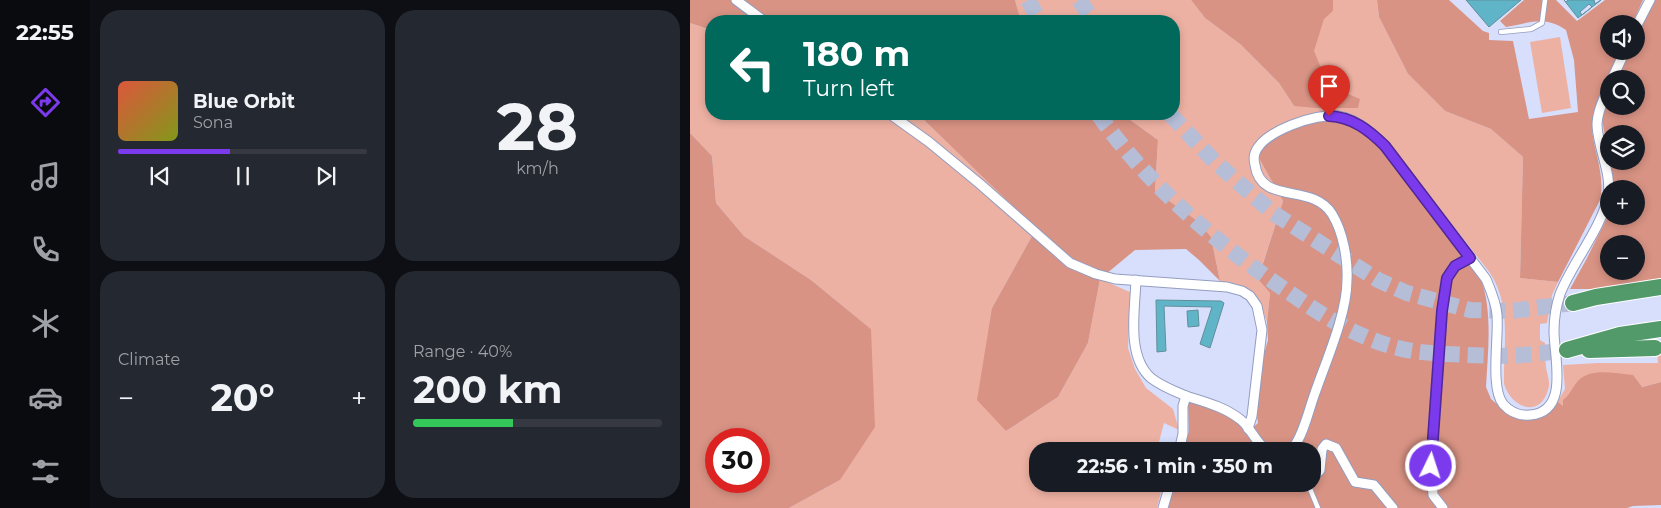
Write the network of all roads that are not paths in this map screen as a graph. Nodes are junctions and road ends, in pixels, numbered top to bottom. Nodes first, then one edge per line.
1 (736, 0) edge
2 (1545, 0) edge
3 (1650, 0) edge
4 (756, 15) edge
5 (1642, 15) edge
6 (1501, 32) dead end
7 (1600, 109) edge
8 (898, 120) edge
9 (1470, 258) junction
10 (1136, 280) junction
11 (1661, 287) edge
12 (1661, 295) edge
13 (1659, 329) edge
14 (1655, 348) dead end
15 (1186, 396) junction
16 (1248, 429) junction
17 (1181, 442) edge
18 (1258, 442) edge
19 (1297, 442) edge
20 (1321, 460) edge
21 (1168, 492) edge
22 (1311, 492) edge
23 (1163, 508) edge
24 (1318, 508) edge
25 (1393, 508) edge
26 (1443, 508) edge

1 - 4 street
2 - 6 lane
3 - 5 street
7 - 9 street
8 - 10 street
9 - 19 street
9 - 26 street
10 - 15 street
10 - 16 street
11 - 12 highway
13 - 14 highway
15 - 16 street
15 - 17 street
16 - 18 street
20 - 25 street
21 - 23 street
22 - 24 lane

